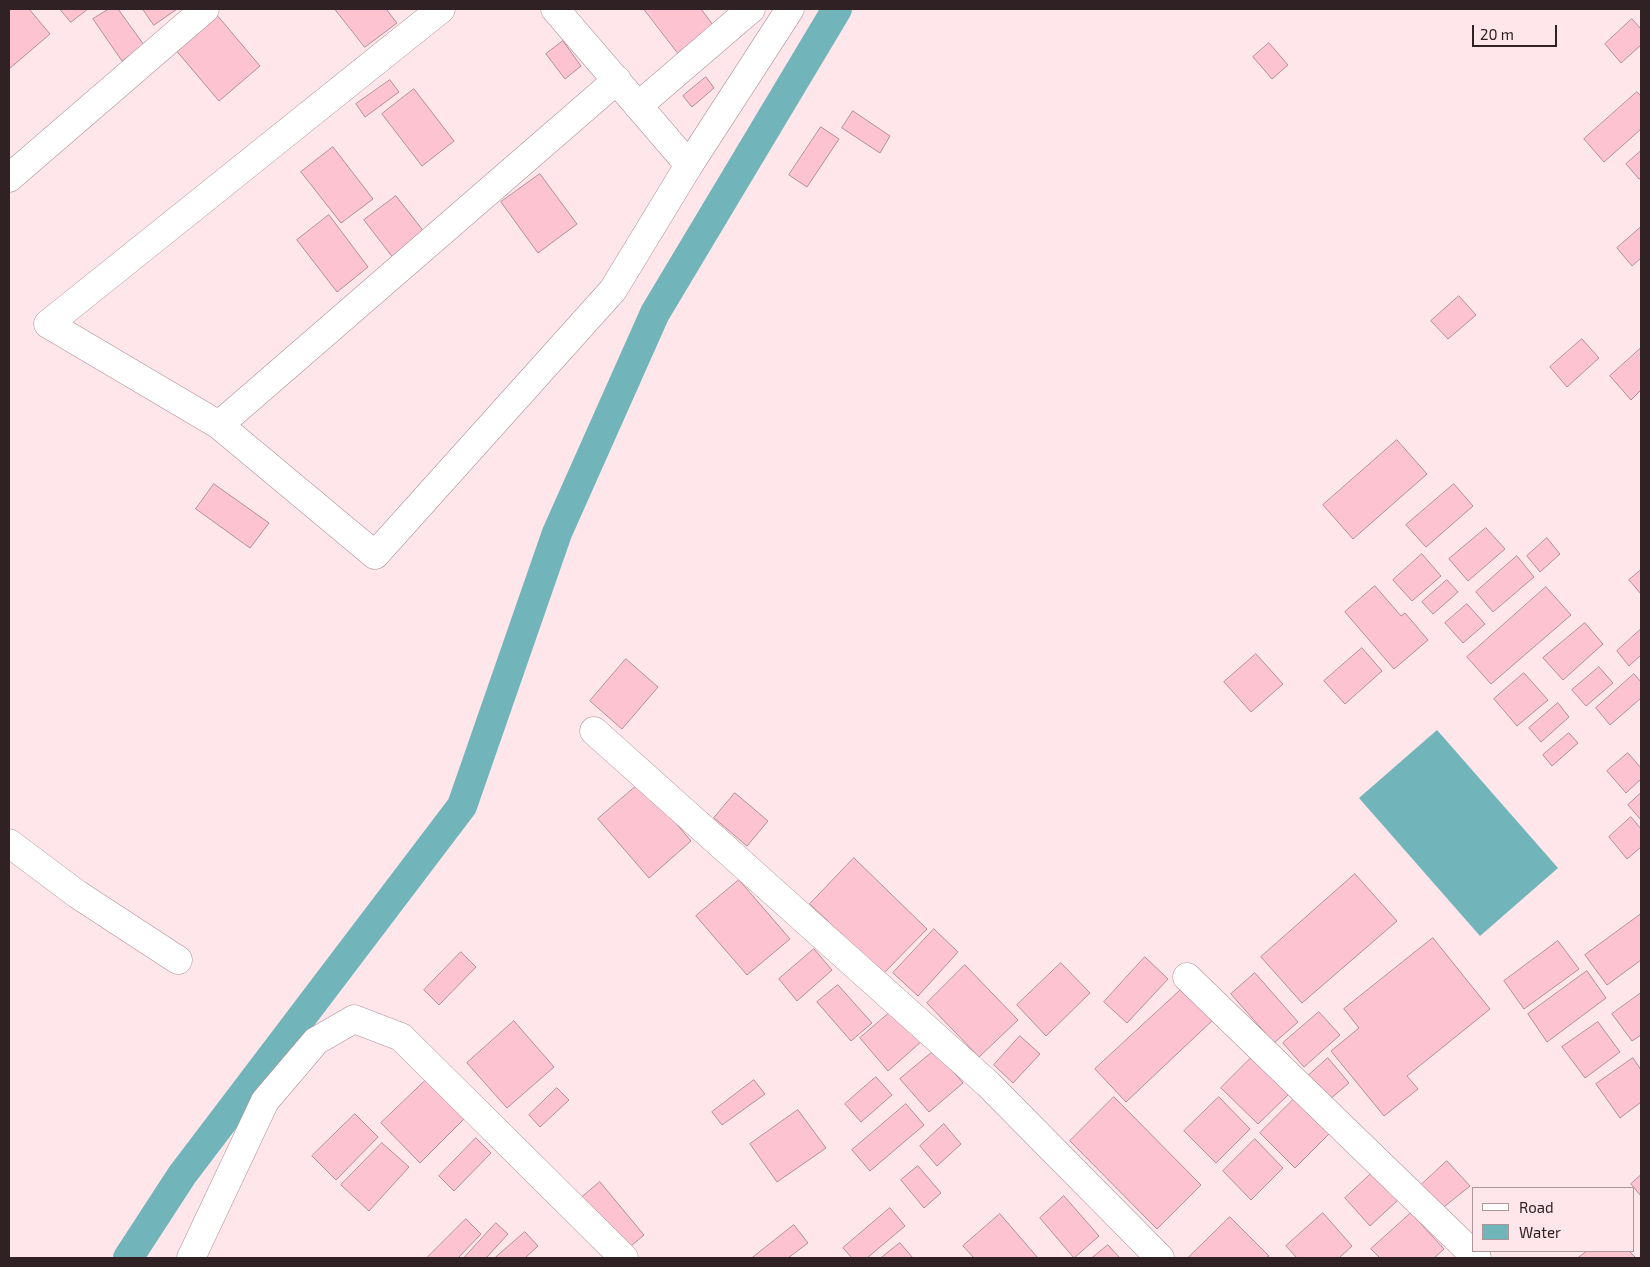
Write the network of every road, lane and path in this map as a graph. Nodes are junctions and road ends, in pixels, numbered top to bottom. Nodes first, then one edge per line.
1 (205, 9) edge
2 (441, 9) edge
3 (555, 9) edge
4 (751, 9) edge
5 (790, 9) edge
6 (617, 80) junction
7 (638, 106) junction
8 (690, 165) junction
9 (9, 178) edge
10 (219, 425) junction
11 (594, 731) dead end
12 (9, 843) edge
13 (178, 960) dead end
14 (1187, 978) dead end
15 (191, 1258) edge
16 (624, 1258) edge
17 (1160, 1258) edge
18 (1477, 1258) edge

1 - 9 street
2 - 10 street
3 - 6 street
4 - 7 street
5 - 8 street
6 - 7 street
6 - 10 street
7 - 8 street
8 - 10 street
11 - 17 street
12 - 13 street
14 - 18 street
15 - 16 street

